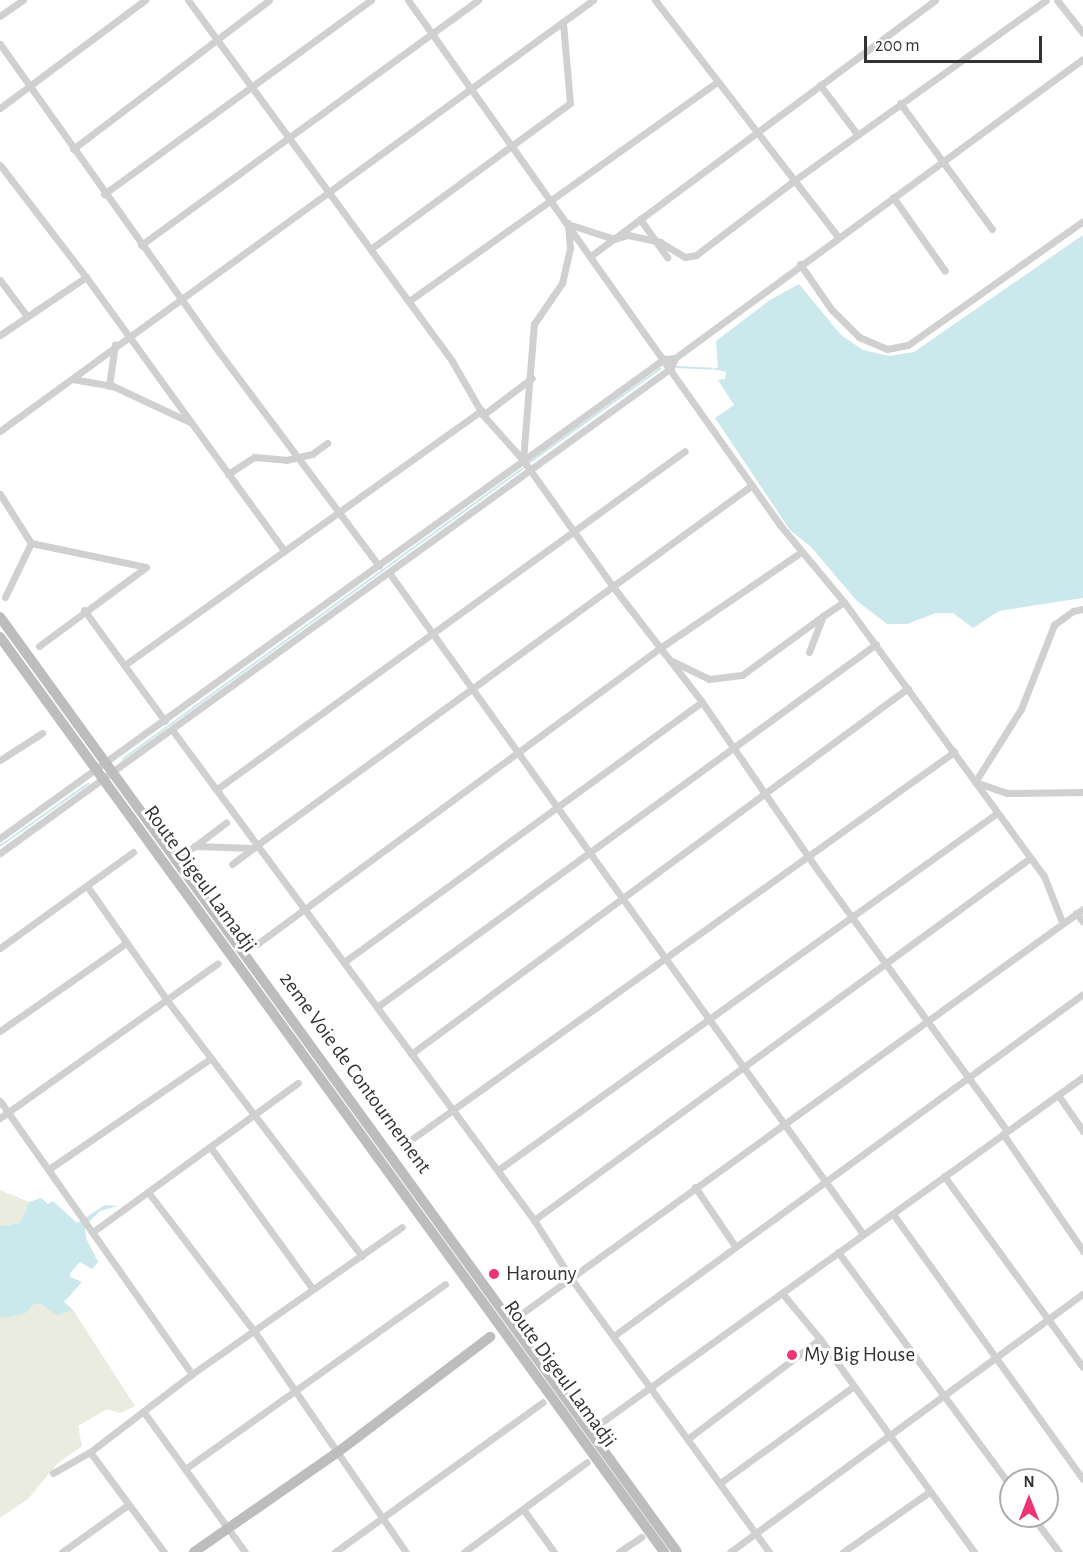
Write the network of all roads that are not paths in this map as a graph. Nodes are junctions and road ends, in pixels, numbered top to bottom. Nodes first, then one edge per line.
1 (23, 0) edge
2 (145, 0) edge
3 (188, 0) edge
4 (371, 0) edge
5 (408, 0) edge
6 (478, 0) edge
7 (593, 0) edge
8 (655, 0) edge
9 (935, 0) edge
10 (1046, 0) edge
11 (1057, 0) edge
12 (264, 2) edge
13 (0, 16) edge
14 (563, 23) junction
15 (1083, 33) edge
16 (433, 34) junction
17 (216, 39) junction
18 (0, 44) edge
19 (1083, 59) edge
20 (718, 81) junction
21 (820, 85) junction
22 (29, 86) junction
23 (251, 86) junction
24 (471, 88) junction
25 (900, 103) junction
26 (0, 108) edge
27 (754, 133) junction
28 (857, 134) junction
29 (289, 136) junction
30 (513, 146) junction
31 (73, 149) junction
32 (942, 161) junction
33 (0, 165) edge
34 (792, 182) junction
35 (330, 189) junction
36 (104, 194) junction
37 (893, 197) junction
38 (553, 199) junction
39 (640, 219) junction
40 (1083, 221) edge
41 (569, 223) junction
42 (992, 229) dead end
43 (838, 237) junction
44 (614, 239) junction
45 (656, 241) junction
46 (141, 244) junction
47 (372, 248) junction
48 (592, 255) junction
49 (667, 257) dead end
50 (800, 264) junction
51 (945, 271) dead end
52 (86, 277) junction
53 (0, 280) edge
54 (183, 299) junction
55 (409, 301) junction
56 (27, 316) junction
57 (0, 335) edge
58 (128, 335) junction
59 (115, 344) junction
60 (675, 358) junction
61 (664, 359) junction
62 (671, 368) junction
63 (532, 378) junction
64 (72, 379) junction
65 (109, 386) junction
66 (482, 412) junction
67 (190, 422) junction
68 (0, 431) edge
69 (327, 443) dead end
70 (685, 451) dead end
71 (296, 458) junction
72 (527, 466) junction
73 (228, 474) junction
74 (752, 485) junction
75 (0, 494) edge
76 (337, 513) junction
77 (574, 532) junction
78 (31, 543) junction
79 (284, 551) junction
80 (801, 552) junction
81 (380, 566) junction
82 (390, 574) junction
83 (614, 588) junction
84 (6, 597) dead end
85 (844, 602) junction
86 (1083, 609) edge
87 (84, 610) junction
88 (823, 616) junction
89 (0, 617) edge
90 (435, 634) junction
91 (0, 637) edge
92 (876, 644) junction
93 (39, 646) dead end
94 (660, 648) junction
95 (809, 652) dead end
96 (669, 659) junction
97 (126, 664) junction
98 (908, 688) junction
99 (473, 690) junction
100 (702, 702) junction
101 (165, 721) junction
102 (173, 731) junction
103 (42, 732) dead end
104 (734, 747) junction
105 (954, 752) junction
106 (519, 753) junction
107 (0, 760) edge
108 (106, 763) junction
109 (113, 773) junction
110 (100, 775) junction
111 (975, 783) junction
112 (217, 789) junction
113 (1083, 792) edge
114 (767, 795) junction
115 (558, 806) junction
116 (997, 813) junction
117 (226, 823) dead end
118 (0, 838) edge
119 (195, 846) junction
120 (255, 847) junction
121 (133, 852) dead end
122 (591, 852) junction
123 (0, 854) edge
124 (184, 854) dead end
125 (807, 854) junction
126 (1030, 858) junction
127 (232, 864) dead end
128 (87, 886) junction
129 (622, 897) junction
130 (304, 908) junction
131 (1080, 911) edge
132 (852, 916) junction
133 (1062, 922) junction
134 (1083, 922) edge
135 (126, 943) junction
136 (257, 944) dead end
137 (0, 948) edge
138 (665, 958) junction
139 (344, 962) junction
140 (886, 962) junction
141 (218, 963) dead end
142 (1083, 994) edge
143 (166, 999) junction
144 (376, 1007) junction
145 (710, 1018) junction
146 (927, 1020) junction
147 (0, 1031) edge
148 (411, 1054) junction
149 (211, 1058) junction
150 (744, 1066) junction
151 (968, 1075) junction
152 (1083, 1077) edge
153 (298, 1083) dead end
154 (1058, 1095) junction
155 (0, 1101) edge
156 (452, 1110) junction
157 (8, 1113) junction
158 (255, 1116) junction
159 (0, 1118) edge
160 (784, 1124) junction
161 (1083, 1131) edge
162 (1005, 1132) junction
163 (405, 1144) dead end
164 (211, 1148) junction
165 (49, 1169) junction
166 (498, 1170) junction
167 (944, 1176) junction
168 (826, 1179) junction
169 (695, 1187) junction
170 (148, 1192) junction
171 (893, 1214) junction
172 (534, 1220) junction
173 (402, 1227) dead end
174 (94, 1231) junction
175 (864, 1234) junction
176 (735, 1246) junction
177 (1083, 1251) edge
178 (838, 1252) junction
179 (362, 1256) junction
180 (570, 1277) junction
181 (445, 1284) dead end
182 (312, 1288) junction
183 (782, 1293) junction
184 (1083, 1294) edge
185 (520, 1314) dead end
186 (1049, 1320) junction
187 (254, 1331) junction
188 (615, 1335) junction
189 (490, 1337) dead end
190 (820, 1339) junction
191 (997, 1359) junction
192 (1083, 1367) edge
193 (192, 1374) junction
194 (854, 1386) junction
195 (651, 1388) junction
196 (294, 1389) junction
197 (944, 1395) junction
198 (543, 1402) dead end
199 (143, 1411) junction
200 (595, 1427) dead end
201 (690, 1437) junction
202 (892, 1437) junction
203 (90, 1452) junction
204 (338, 1452) junction
205 (587, 1462) dead end
206 (185, 1469) junction
207 (999, 1471) edge
208 (54, 1473) dead end
209 (1083, 1479) edge
210 (720, 1483) junction
211 (928, 1493) junction
212 (128, 1505) junction
213 (524, 1509) junction
214 (382, 1517) junction
215 (228, 1527) junction
216 (1041, 1528) edge
217 (756, 1532) junction
218 (641, 1537) dead end
219 (971, 1549) edge
220 (62, 1552) edge
221 (164, 1552) edge
222 (194, 1552) edge
223 (245, 1552) edge
224 (335, 1552) edge
225 (406, 1552) edge
226 (464, 1552) edge
227 (554, 1552) edge
228 (619, 1552) edge
229 (664, 1552) edge
230 (678, 1552) edge
231 (730, 1552) edge
232 (769, 1552) edge
233 (843, 1552) edge
234 (961, 1552) edge
235 (1059, 1552) edge

1 - 13 street
2 - 22 street
3 - 17 street
4 - 23 street
5 - 16 street
6 - 16 street
7 - 14 street
8 - 20 street
9 - 21 street
10 - 25 street
11 - 15 street
12 - 17 street
14 - 24 street
14 - 30 street
16 - 24 street
16 - 29 street
17 - 23 street
17 - 31 street
18 - 22 street
19 - 32 street
20 - 27 street
20 - 38 street
21 - 27 street
21 - 28 street
22 - 26 street
22 - 31 street
23 - 29 street
23 - 36 street
24 - 30 street
24 - 35 street
25 - 28 street
25 - 32 street
27 - 34 street
27 - 39 street
28 - 34 street
29 - 35 street
29 - 46 street
30 - 38 street
30 - 47 street
31 - 36 street
32 - 37 street
32 - 42 street
33 - 52 street
34 - 43 street
34 - 45 street
35 - 47 street
35 - 54 street
36 - 46 street
37 - 43 street
37 - 51 street
38 - 41 street
38 - 55 street
39 - 44 street
39 - 45 street
40 - 50 street
41 - 44 street
41 - 48 street
41 - 63 street
43 - 50 street
44 - 45 street
44 - 48 street
45 - 49 street
46 - 54 street
47 - 55 street
48 - 61 street
50 - 60 street
52 - 56 street
52 - 58 street
53 - 56 street
54 - 58 street
54 - 71 street
55 - 66 street
56 - 57 street
58 - 59 street
58 - 67 street
59 - 64 street
59 - 65 street
60 - 61 street
60 - 62 street
61 - 62 street
61 - 72 street
62 - 72 street
62 - 74 street
63 - 66 street
63 - 72 street
64 - 65 street
64 - 68 street
65 - 67 street
66 - 72 street
66 - 76 street
67 - 73 street
69 - 71 street
70 - 77 street
71 - 73 street
71 - 76 street
72 - 77 street
72 - 81 street
72 - 82 street
73 - 79 street
74 - 80 street
74 - 83 street
75 - 78 street
76 - 79 street
76 - 81 street
77 - 83 street
77 - 90 street
78 - 84 street
78 - 87 street
79 - 97 street
80 - 85 street
80 - 94 street
81 - 101 street
82 - 90 street
82 - 102 street
83 - 94 street
83 - 99 street
85 - 88 street
85 - 92 street
86 - 111 street
87 - 93 street
87 - 97 street
88 - 95 street
88 - 96 street
89 - 108 main road, 2eme Voie de Contournement
90 - 99 street
90 - 112 street
91 - 110 main road, Route Digeul Lamadji
92 - 98 street
92 - 104 street
94 - 96 street
94 - 106 street
96 - 100 street
97 - 101 street
98 - 105 street
98 - 114 street
99 - 106 street
99 - 120 street
100 - 104 street
100 - 115 street
101 - 108 street
102 - 109 street
102 - 112 street
103 - 107 street
104 - 114 street
104 - 122 street
105 - 111 street
105 - 125 street
106 - 115 street
106 - 130 street
108 - 109 main road, 2eme Voie de Contournement
108 - 110 street
109 - 110 street
109 - 230 main road, 2eme Voie de Contournement
110 - 118 street
110 - 123 street
110 - 229 main road, Route Digeul Lamadji
111 - 113 street
111 - 116 street
112 - 120 street
114 - 125 street
114 - 129 street
115 - 122 street
115 - 139 street
116 - 126 street
116 - 132 street
117 - 119 street
119 - 120 street
119 - 124 street
120 - 127 street
120 - 130 street
121 - 128 street
122 - 129 street
122 - 144 street
125 - 132 street
125 - 138 street
126 - 133 street
126 - 140 street
128 - 135 street
128 - 137 street
129 - 138 street
129 - 148 street
130 - 136 street
130 - 139 street
131 - 133 street
131 - 134 street
132 - 140 street
132 - 145 street
133 - 146 street
135 - 143 street
135 - 147 street
138 - 145 street
138 - 156 street
139 - 144 street
140 - 146 street
140 - 150 street
141 - 143 street
142 - 151 street
143 - 149 street
143 - 157 street
144 - 148 street
145 - 150 street
145 - 166 street
146 - 151 street
146 - 160 street
148 - 156 street
149 - 158 street
149 - 165 street
150 - 160 street
150 - 172 street
151 - 162 street
151 - 168 street
152 - 154 street
153 - 158 street
154 - 161 street
154 - 162 street
155 - 157 street
156 - 163 street
156 - 166 street
157 - 159 street
157 - 165 street
158 - 164 street
158 - 179 street
160 - 168 street
160 - 169 street
162 - 167 street
162 - 177 street
164 - 170 street
164 - 182 street
165 - 174 street
166 - 172 street
167 - 171 street
167 - 186 street
168 - 175 street
168 - 176 street
169 - 176 street
169 - 180 street
170 - 174 street
170 - 187 street
171 - 175 street
171 - 191 street
172 - 180 street
173 - 179 street
174 - 193 street
175 - 178 street
176 - 188 street
178 - 183 street
178 - 197 street
179 - 182 street
180 - 185 street
180 - 188 street
181 - 196 street
182 - 187 street
183 - 190 street
183 - 195 street
184 - 186 street
186 - 191 street
186 - 192 street
187 - 193 street
187 - 196 street
188 - 195 street
189 - 204 main road
190 - 194 street
190 - 201 street
191 - 197 street
191 - 209 street
193 - 199 street
194 - 202 street
194 - 210 street
195 - 200 street
195 - 201 street
196 - 204 street
196 - 206 street
197 - 202 street
197 - 207 street
198 - 214 street
199 - 203 street
199 - 206 street
201 - 210 street
202 - 211 street
202 - 217 street
203 - 208 street
203 - 212 street
204 - 214 street
204 - 215 main road
205 - 213 street
206 - 215 street
210 - 217 street
211 - 219 street
211 - 233 street
212 - 220 street
212 - 221 street
213 - 226 street
213 - 227 street
214 - 224 street
214 - 225 street
215 - 222 main road
215 - 223 street
216 - 235 street
217 - 231 street
217 - 232 street
218 - 228 street
219 - 234 street

